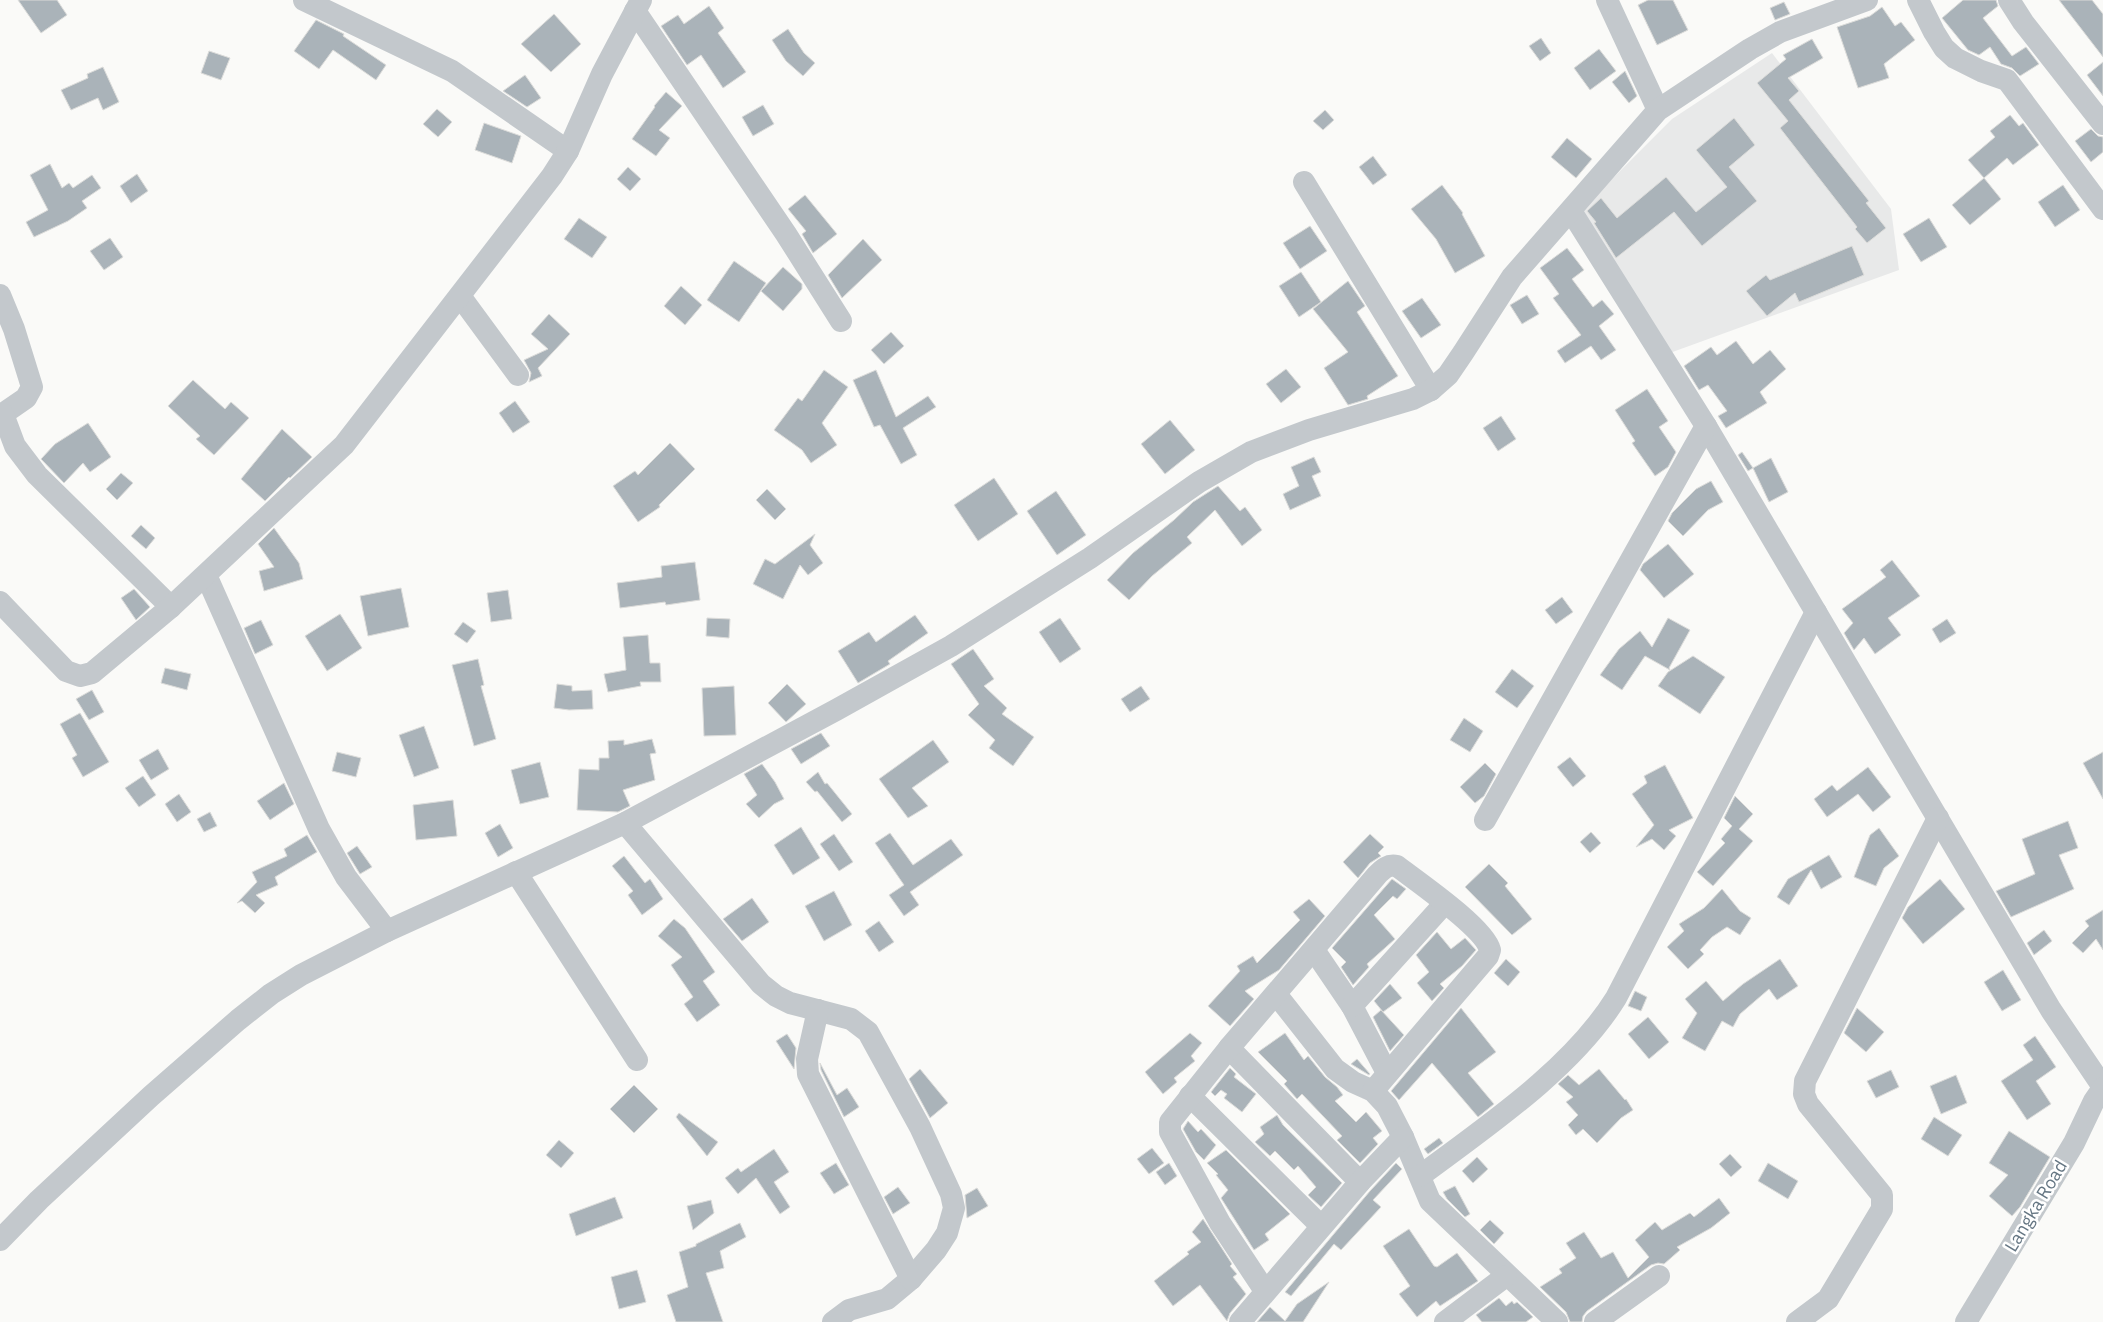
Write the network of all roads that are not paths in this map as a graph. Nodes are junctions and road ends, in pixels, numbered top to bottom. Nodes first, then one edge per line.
1 (304, 0) edge
2 (1607, 0) edge
3 (1867, 0) edge
4 (1918, 0) edge
5 (2009, 0) edge
6 (638, 6) edge
7 (1658, 110) junction
8 (2103, 124) edge
9 (568, 151) junction
10 (1304, 182) dead end
11 (2103, 209) edge
12 (1571, 211) junction
13 (0, 295) edge
14 (460, 296) junction
15 (840, 321) dead end
16 (518, 375) dead end
17 (1431, 390) junction
18 (1, 415) edge
19 (1706, 426) junction
20 (206, 575) junction
21 (0, 602) edge
22 (171, 607) junction
23 (1816, 612) junction
24 (1938, 818) junction
25 (1485, 820) dead end
26 (625, 824) junction
27 (516, 872) junction
28 (1445, 903) junction
29 (387, 931) junction
30 (1314, 950) junction
31 (1276, 994) junction
32 (1352, 1006) junction
33 (818, 1010) junction
34 (1229, 1048) junction
35 (637, 1060) dead end
36 (1387, 1073) junction
37 (2103, 1087) edge
38 (1373, 1091) junction
39 (1190, 1096) junction
40 (1403, 1136) junction
41 (1420, 1176) junction
42 (1360, 1182) junction
43 (1321, 1226) junction
44 (0, 1240) edge
45 (1506, 1276) junction
46 (1660, 1276) dead end
47 (911, 1279) junction
48 (1265, 1291) junction
49 (1555, 1321) edge
50 (834, 1322) edge
51 (1240, 1322) edge
52 (1445, 1322) edge
53 (1595, 1322) edge
54 (1797, 1322) edge
55 (1966, 1322) edge

1 - 9 street
2 - 7 street
3 - 7 street
4 - 11 street
5 - 8 street
6 - 9 street
6 - 15 street
7 - 12 street
9 - 14 street
10 - 17 street
12 - 17 street
12 - 19 street
13 - 18 street
14 - 16 street
14 - 20 street
17 - 26 street
18 - 22 street
19 - 23 street
19 - 25 street
20 - 22 street
20 - 29 street
21 - 22 street
23 - 24 street
23 - 41 street
24 - 37 street
24 - 54 street
26 - 27 street
26 - 33 street
27 - 29 street
27 - 35 street
28 - 30 street
28 - 32 street
28 - 36 street
29 - 44 street
30 - 31 street
30 - 32 street
31 - 34 street
31 - 38 street
32 - 36 street
33 - 47 street
33 - 47 street
34 - 39 street
34 - 42 street
36 - 38 street
37 - 55 street, Langka Road
38 - 40 street
39 - 43 street
39 - 48 street
40 - 41 street
40 - 42 street
41 - 45 street
42 - 43 street
43 - 48 street
45 - 49 street
45 - 52 street
46 - 53 street
47 - 50 street
48 - 51 street

